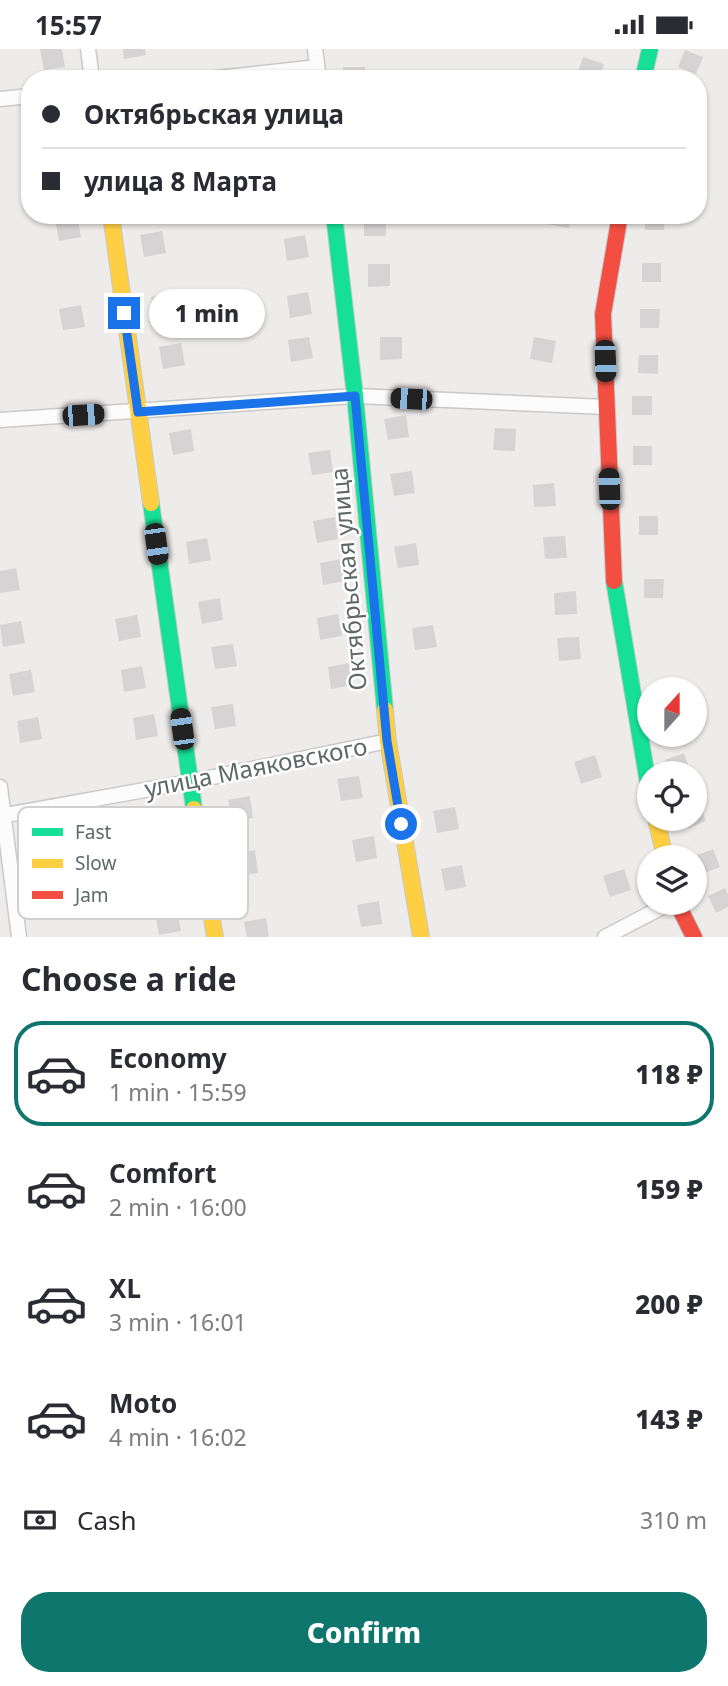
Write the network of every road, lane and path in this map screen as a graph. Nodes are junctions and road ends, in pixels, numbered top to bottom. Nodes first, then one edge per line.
1 (88, 49) edge
2 (315, 49) edge
3 (650, 49) edge
4 (91, 70) edge
5 (318, 70) edge
6 (645, 70) edge
7 (21, 97) edge
8 (0, 99) edge
9 (112, 224) edge
10 (335, 224) edge
11 (618, 224) edge
12 (355, 396) junction
13 (606, 407) junction
14 (138, 412) junction
15 (0, 421) edge
16 (387, 741) junction
17 (644, 761) edge
18 (189, 782) junction
19 (0, 787) edge
20 (47, 807) edge
21 (193, 807) edge
22 (2, 815) edge
23 (647, 915) edge
24 (683, 915) edge
25 (212, 919) edge
26 (19, 937) edge
27 (215, 937) edge
28 (421, 937) edge
29 (605, 937) edge
30 (694, 937) edge

1 - 4 street
2 - 5 street
3 - 6 street
7 - 8 street
9 - 14 street
10 - 12 street, Октябрьская улица
11 - 13 street
12 - 13 street
12 - 14 street
12 - 16 street, Октябрьская улица
13 - 17 street
14 - 15 street
14 - 18 street
16 - 18 street, улица Маяковского
16 - 28 street, Октябрьская улица
18 - 20 street, улица Маяковского
18 - 21 street
19 - 22 street
22 - 26 street
23 - 29 street
24 - 30 street
25 - 27 street

